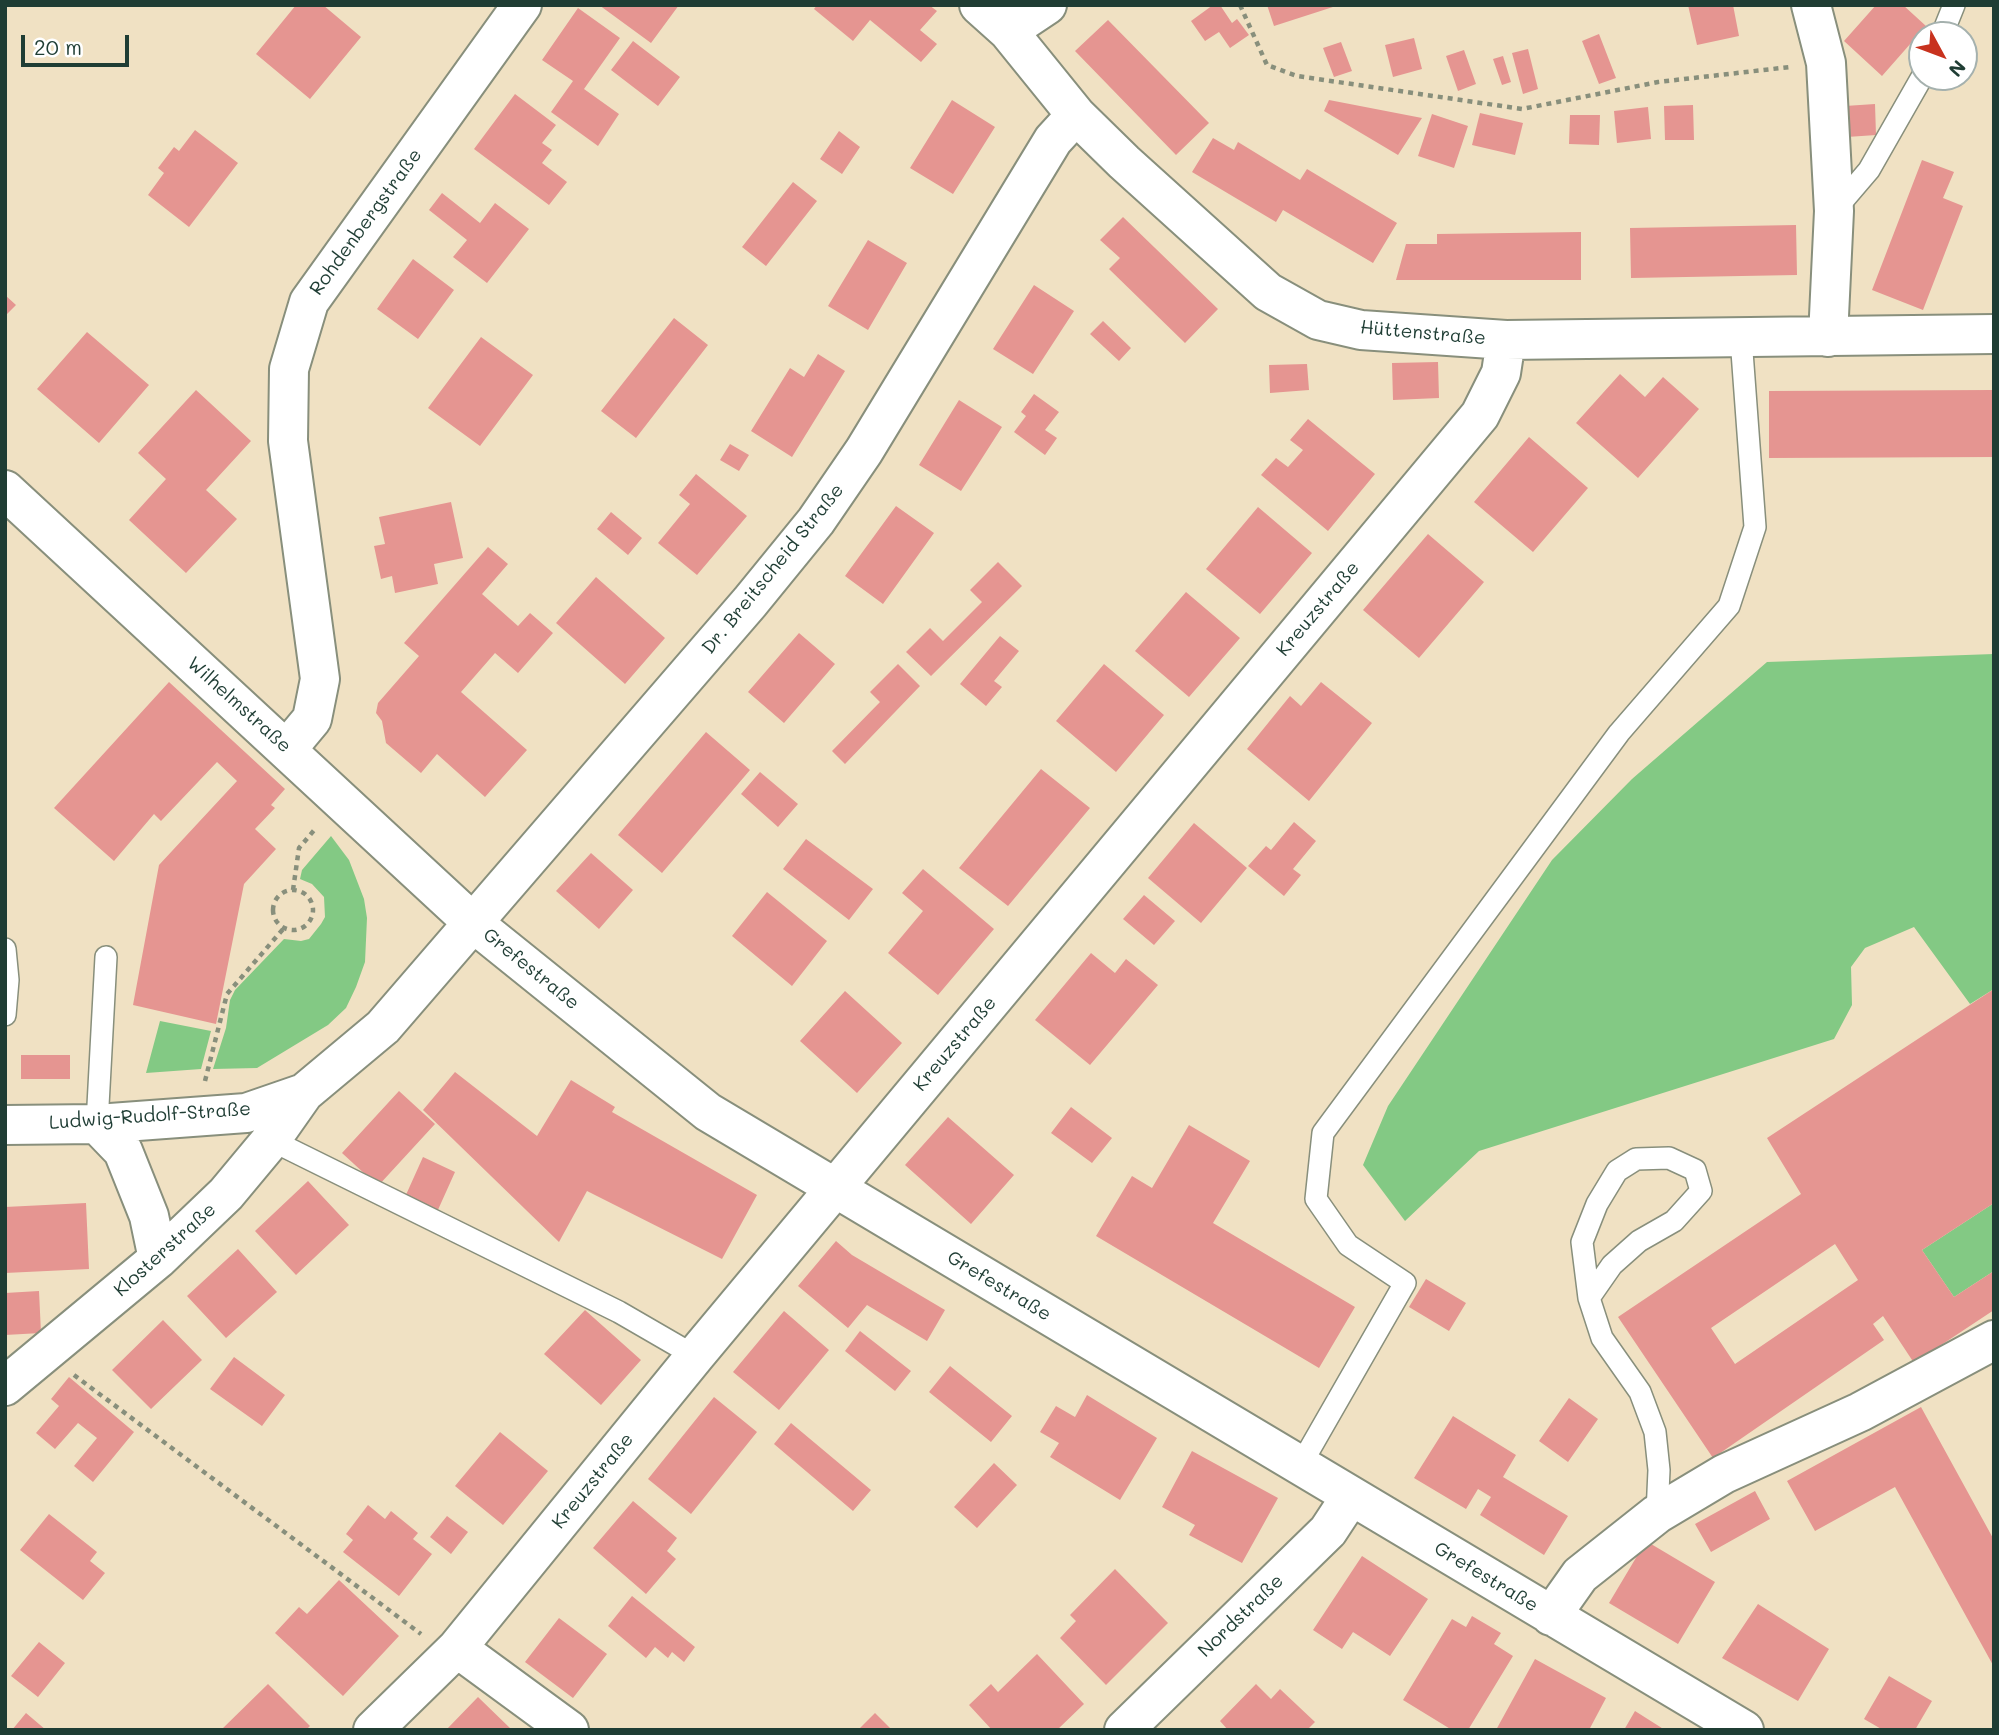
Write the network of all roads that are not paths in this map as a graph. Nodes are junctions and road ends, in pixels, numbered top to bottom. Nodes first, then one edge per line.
1 (522, 5) edge
2 (979, 5) edge
3 (1047, 5) edge
4 (1811, 5) edge
5 (1007, 31) junction
6 (1914, 91) edge
7 (1076, 115) junction
8 (1835, 212) junction
9 (1994, 334) edge
10 (1828, 337) junction
11 (1741, 338) junction
12 (1506, 340) junction
13 (5, 490) edge
14 (287, 749) junction
15 (472, 922) junction
16 (6, 956) edge
17 (106, 957) dead end
18 (5, 1015) edge
19 (304, 1093) junction
20 (97, 1124) junction
21 (5, 1125) edge
22 (271, 1140) junction
23 (835, 1188) junction
24 (158, 1259) junction
25 (1589, 1298) junction
26 (1994, 1340) edge
27 (695, 1356) junction
28 (5, 1386) edge
29 (1300, 1466) junction
30 (1351, 1496) junction
31 (1657, 1514) junction
32 (1551, 1616) junction
33 (453, 1652) junction
34 (373, 1730) edge
35 (569, 1730) edge
36 (1124, 1730) edge
37 (1744, 1730) edge

1 - 14 street, Rohdenbergstraße
2 - 5 street, Hüttenstraße
3 - 5 street
4 - 8 street
5 - 7 street, Hüttenstraße
6 - 8 lane
7 - 12 street, Hüttenstraße
7 - 15 street, Dr. Breitscheid Straße
8 - 10 street
9 - 10 street, Hüttenstraße
10 - 11 street, Hüttenstraße
11 - 12 street, Hüttenstraße
11 - 29 lane
12 - 23 street, Kreuzstraße
13 - 14 street, Wilhelmstraße
14 - 15 street, Wilhelmstraße
15 - 19 street, Ludwig-Rudolf-Straße
15 - 23 street, Grefestraße
16 - 18 lane
17 - 20 lane
19 - 20 street, Ludwig-Rudolf-Straße
19 - 22 street, Klosterstraße
20 - 21 street, Ludwig-Rudolf-Straße
20 - 24 street
22 - 24 street, Klosterstraße
22 - 27 lane
23 - 27 street, Kreuzstraße
23 - 29 street, Grefestraße
24 - 28 street, Klosterstraße
25 - 25 lane
25 - 31 lane
26 - 31 street, Grefestraße
27 - 33 street, Kreuzstraße
29 - 30 street, Grefestraße
30 - 32 street, Grefestraße
30 - 36 street, Nordstraße
31 - 32 street, Grefestraße
32 - 37 street, Grefestraße
33 - 34 street, Kreuzstraße
33 - 35 street

